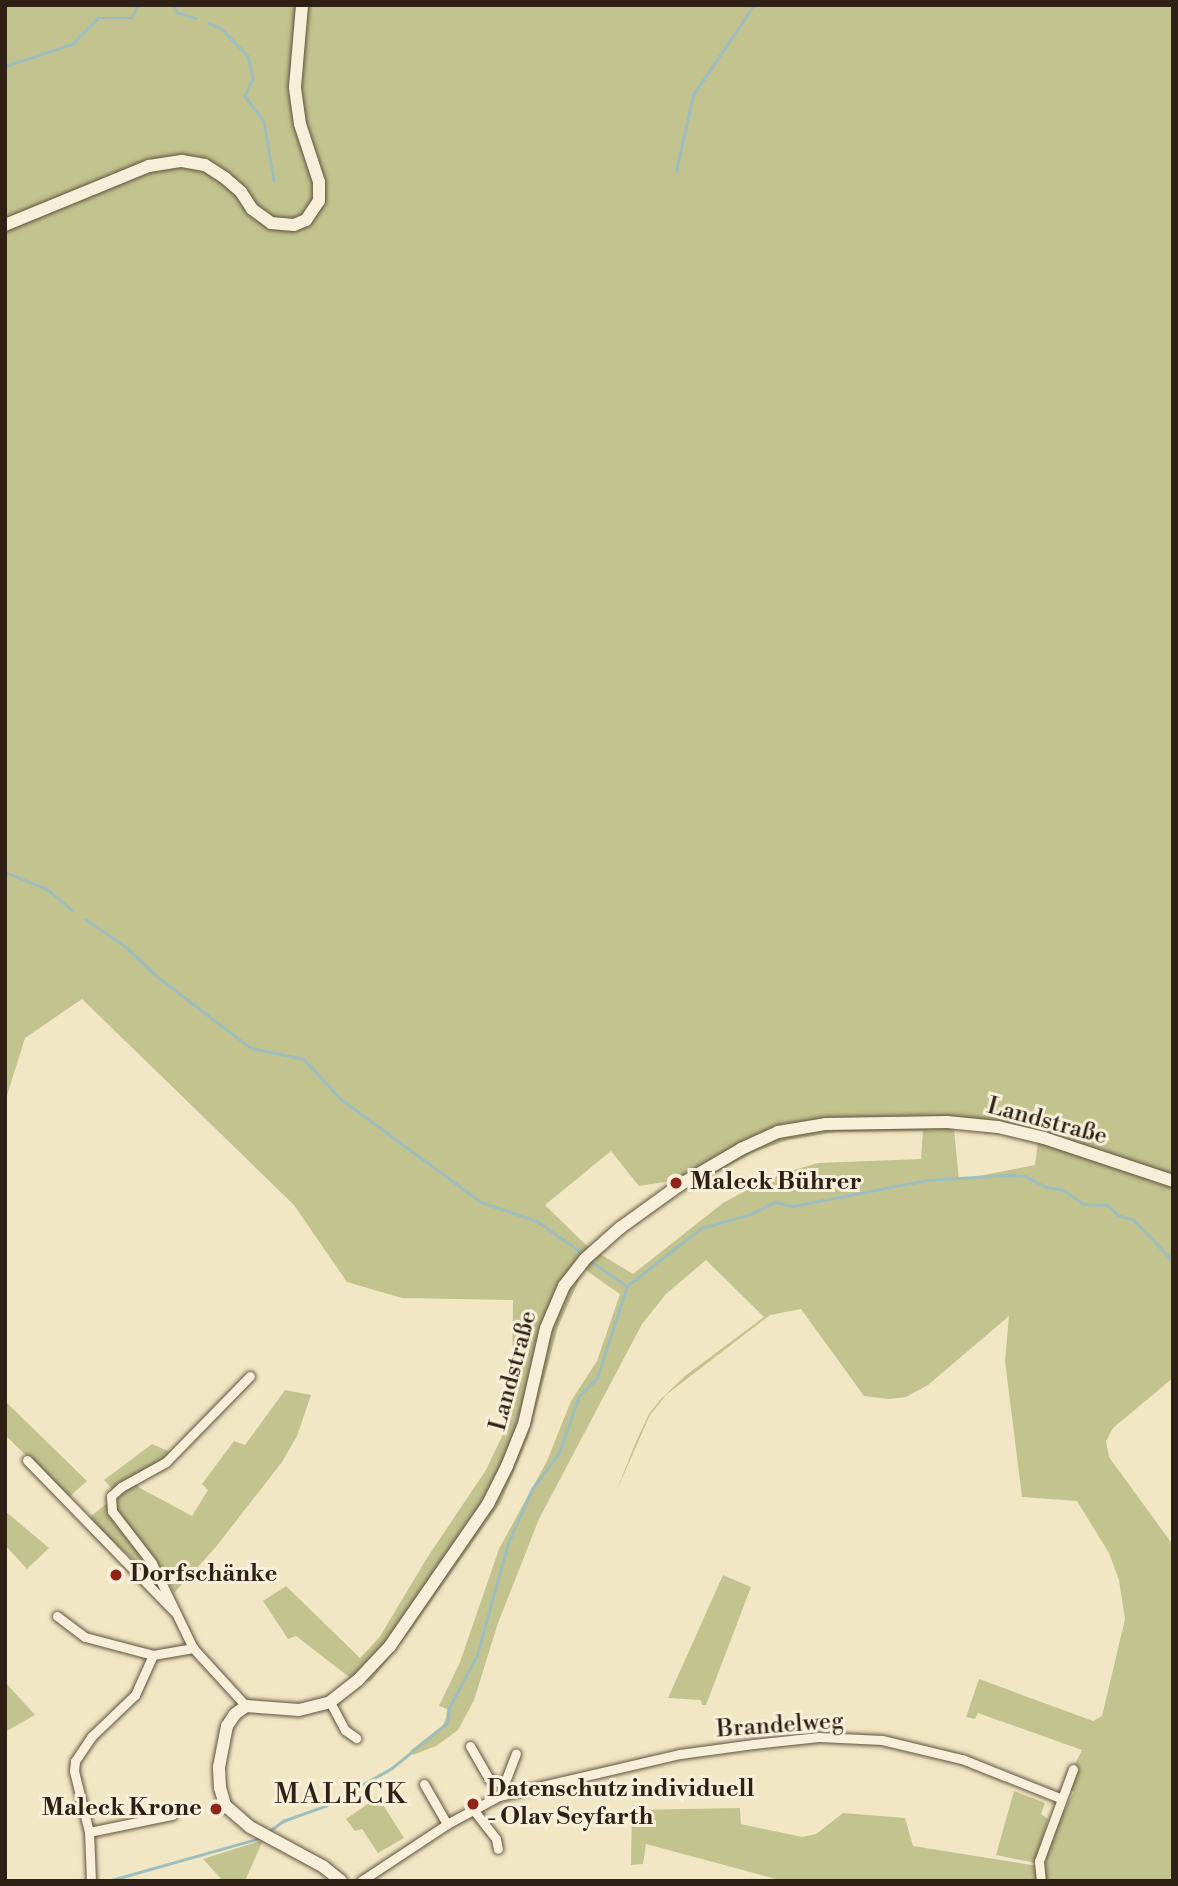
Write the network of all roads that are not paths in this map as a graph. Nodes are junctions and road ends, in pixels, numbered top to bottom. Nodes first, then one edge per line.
1 (302, 5) edge
2 (5, 225) edge
3 (1173, 1181) edge
4 (250, 1376) dead end
5 (27, 1460) dead end
6 (176, 1612) junction
7 (57, 1616) dead end
8 (193, 1648) junction
9 (153, 1655) junction
10 (330, 1702) junction
11 (246, 1706) junction
12 (356, 1738) dead end
13 (470, 1746) dead end
14 (516, 1753) dead end
15 (1073, 1769) dead end
16 (424, 1784) dead end
17 (504, 1784) junction
18 (499, 1796) junction
19 (1060, 1798) junction
20 (472, 1808) junction
21 (172, 1815) dead end
22 (447, 1824) junction
23 (89, 1832) junction
24 (498, 1849) dead end
25 (91, 1881) edge
26 (341, 1881) edge
27 (361, 1881) edge
28 (1041, 1881) edge

1 - 2 street
3 - 10 street, Landstraße
4 - 6 street
5 - 6 street
6 - 8 street
7 - 9 street
8 - 9 street
8 - 11 street
9 - 23 street
10 - 11 street, Landstraße
10 - 12 street
11 - 26 street
13 - 17 street
14 - 17 street
15 - 19 street
16 - 22 street
17 - 18 street
18 - 19 street, Brandelweg
18 - 20 street, Brandelweg
19 - 28 street
20 - 22 street, Brandelweg
20 - 24 street
21 - 23 street
22 - 27 street, Brandelweg
23 - 25 street

